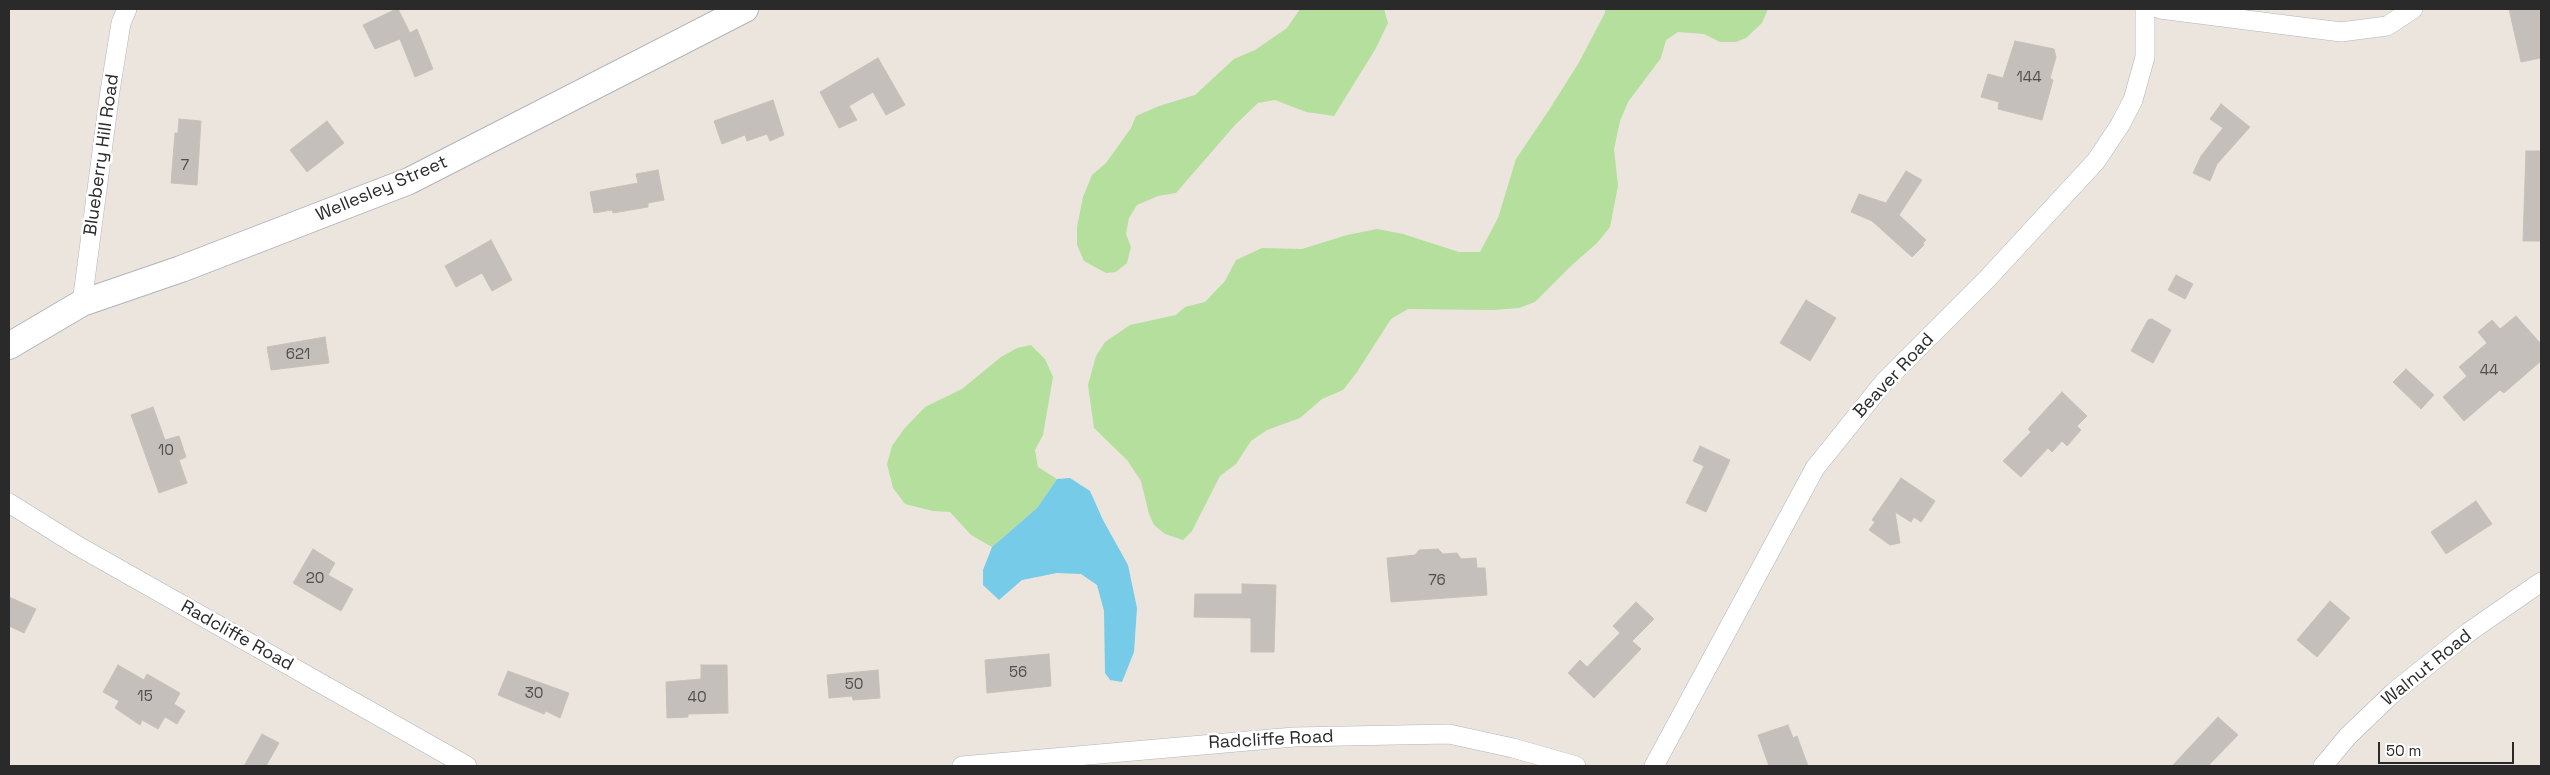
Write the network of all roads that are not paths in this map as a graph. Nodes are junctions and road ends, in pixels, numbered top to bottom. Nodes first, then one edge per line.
1 (127, 9) edge
2 (745, 9) edge
3 (2145, 9) edge
4 (2160, 9) edge
5 (2414, 9) edge
6 (82, 303) junction
7 (9, 346) edge
8 (9, 503) edge
9 (2541, 582) edge
10 (467, 766) edge
11 (962, 766) edge
12 (1576, 766) edge
13 (1654, 766) edge
14 (2323, 766) edge

1 - 6 street, Blueberry Hill Road
2 - 6 main road, Wellesley Street
3 - 13 street, Beaver Road
4 - 5 street
6 - 7 main road, Wellesley Street
8 - 10 street, Radcliffe Road
9 - 14 street, Walnut Road
11 - 12 street, Radcliffe Road

